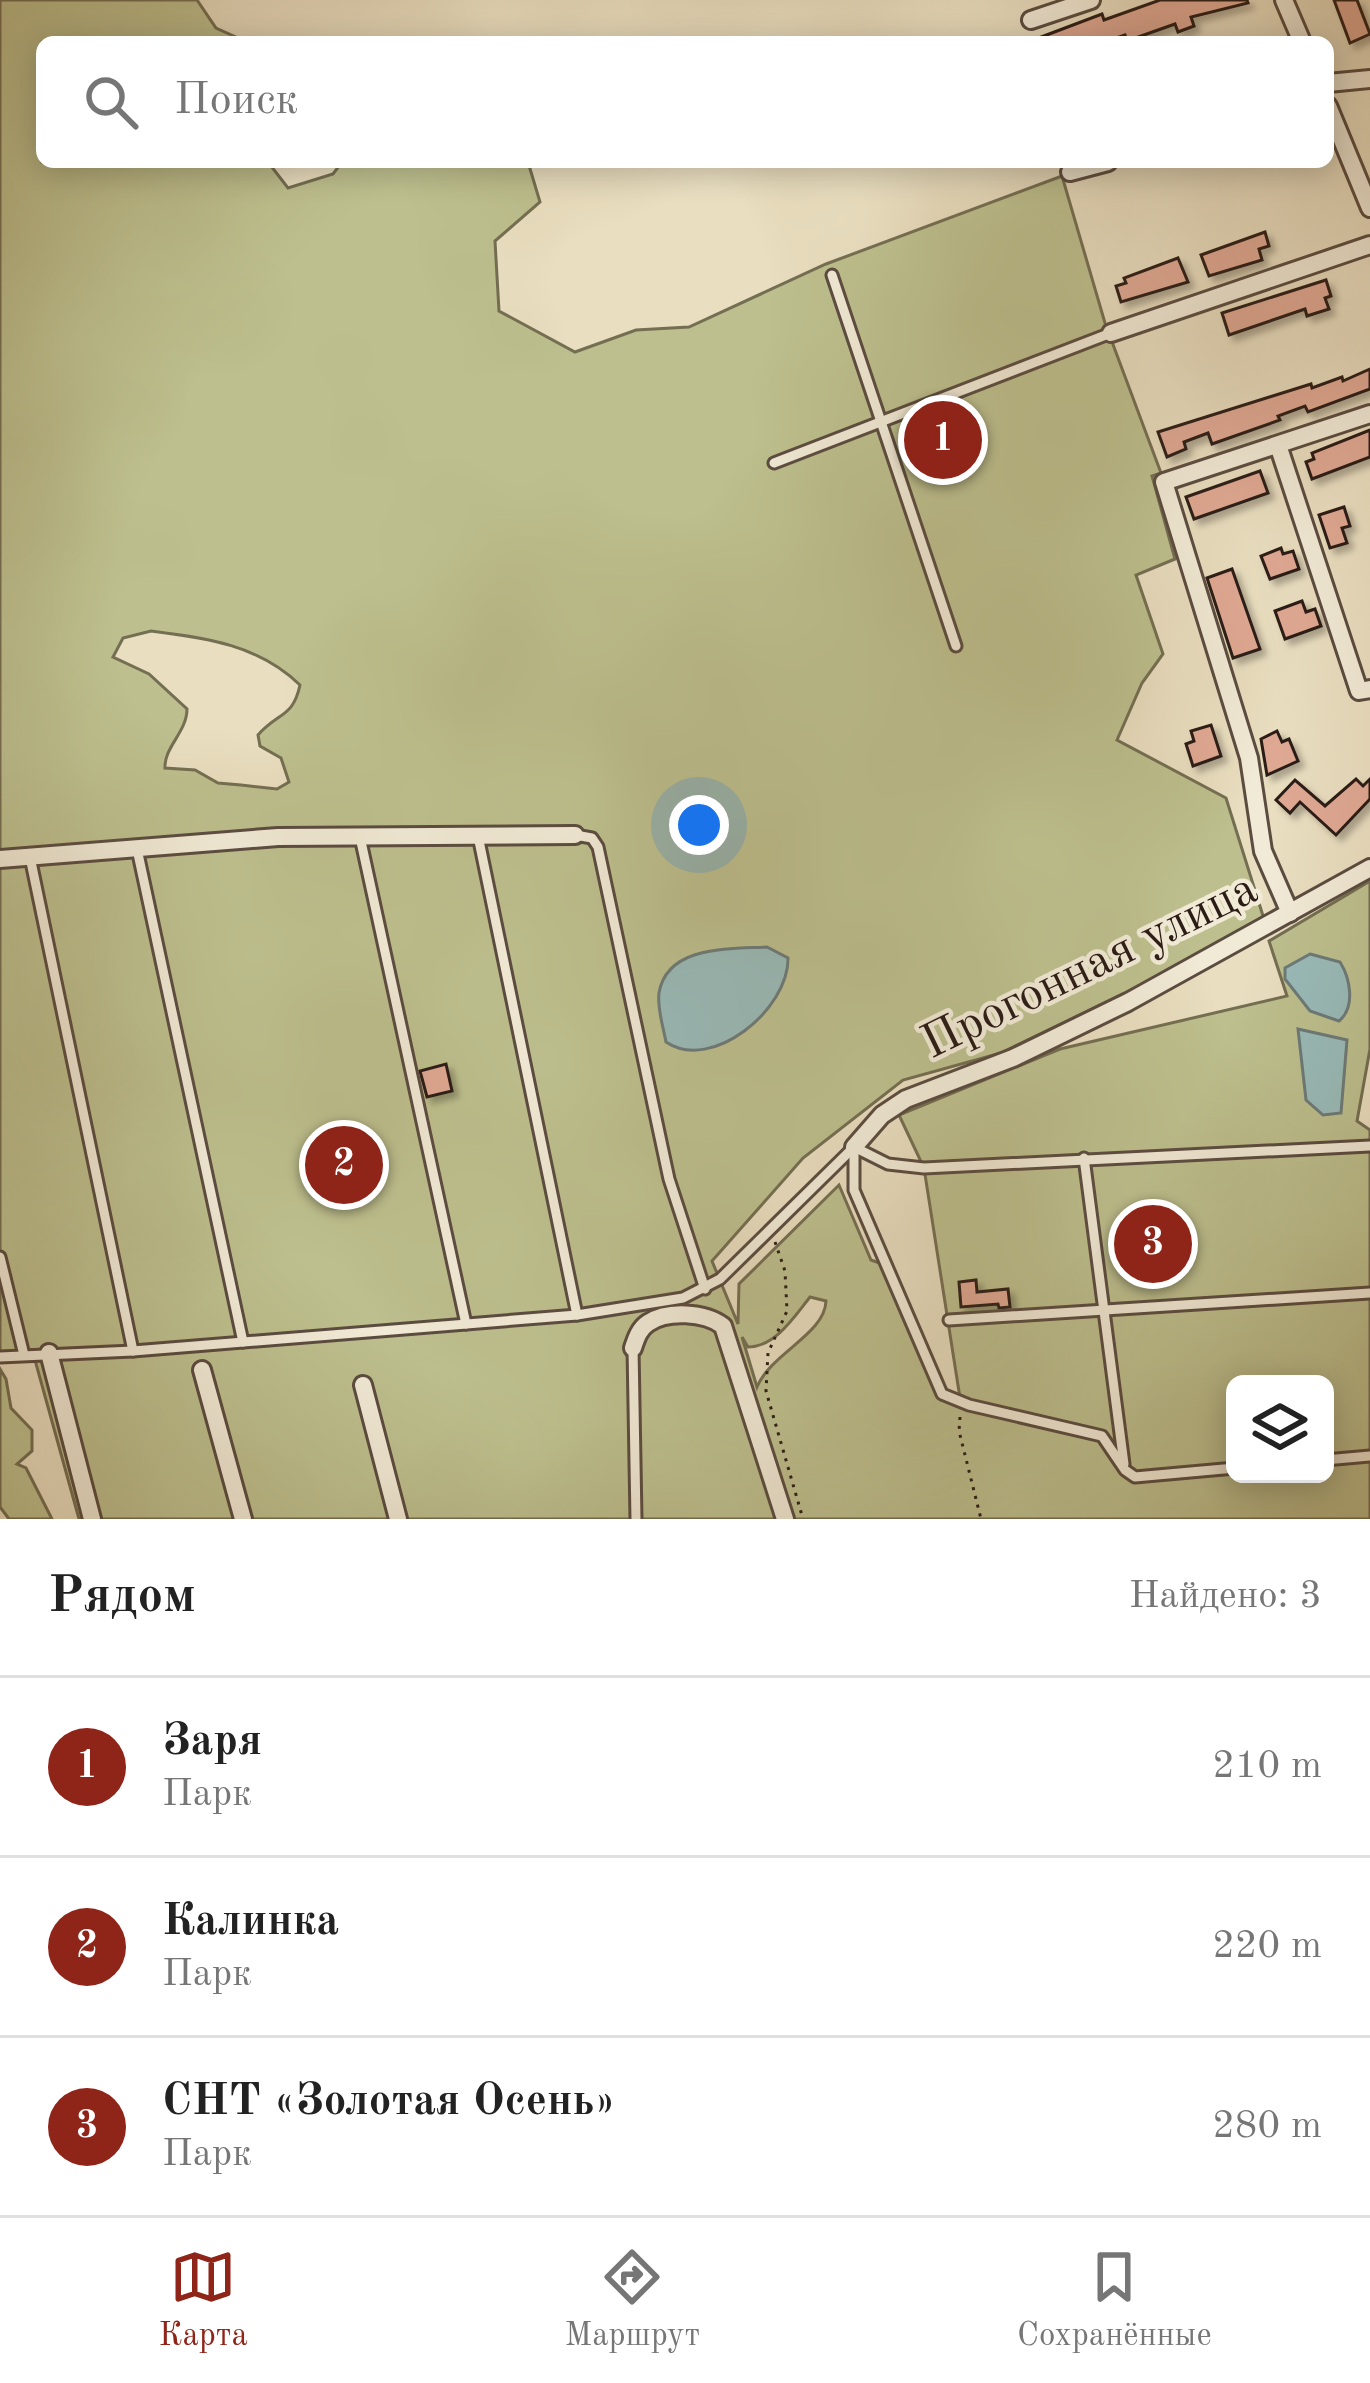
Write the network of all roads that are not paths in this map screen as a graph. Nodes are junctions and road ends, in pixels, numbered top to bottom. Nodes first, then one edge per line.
1 (1091, 0) edge
2 (1284, 0) edge
3 (1031, 20) dead end
4 (1299, 36) edge
5 (1370, 79) edge
6 (1334, 82) edge
7 (1334, 121) edge
8 (1085, 168) edge
9 (1070, 172) dead end
10 (1370, 208) edge
11 (1370, 245) edge
12 (832, 275) dead end
13 (1112, 333) joint
14 (1370, 414) edge
15 (881, 422) junction
16 (1278, 445) junction
17 (774, 463) dead end
18 (956, 646) dead end
19 (1370, 689) edge
20 (575, 835) joint
21 (478, 836) junction
22 (360, 837) junction
23 (137, 848) junction
24 (29, 856) junction
25 (0, 859) edge
26 (1370, 868) edge
27 (1290, 914) junction
28 (1370, 1146) edge
29 (854, 1147) junction
30 (1084, 1158) junction
31 (0, 1257) edge
32 (705, 1289) junction
33 (1370, 1293) edge
34 (1106, 1311) junction
35 (577, 1315) junction
36 (949, 1320) dead end
37 (466, 1324) junction
38 (244, 1342) junction
39 (633, 1348) joint
40 (133, 1351) junction
41 (49, 1353) junction
42 (23, 1355) junction
43 (0, 1357) edge
44 (202, 1370) dead end
45 (363, 1385) dead end
46 (1370, 1456) edge
47 (1334, 1459) edge
48 (1226, 1469) edge
49 (1125, 1470) junction
50 (92, 1519) edge
51 (243, 1519) edge
52 (398, 1519) edge
53 (636, 1519) edge
54 (784, 1519) edge

1 - 3 street
2 - 4 street
5 - 6 street
7 - 10 street
8 - 9 street
11 - 13 street
12 - 15 lane
13 - 15 lane
14 - 16 street
15 - 17 lane
15 - 18 lane
16 - 19 street
16 - 27 street
20 - 21 street
20 - 32 lane
21 - 22 street
21 - 35 lane
22 - 23 street
22 - 37 lane
23 - 24 street
23 - 38 lane
24 - 25 street
24 - 40 lane
26 - 27 street, Прогонная улица
27 - 29 street, Прогонная улица
28 - 30 lane
29 - 30 lane
29 - 32 lane
29 - 49 lane
30 - 34 lane
31 - 42 lane
32 - 35 lane
33 - 34 lane
34 - 36 lane
34 - 49 lane
35 - 37 lane
37 - 38 lane
38 - 40 lane
39 - 53 lane
39 - 54 street
40 - 41 lane
41 - 42 lane
41 - 50 street
42 - 43 lane
44 - 51 street
45 - 52 street
46 - 47 lane
48 - 49 lane

